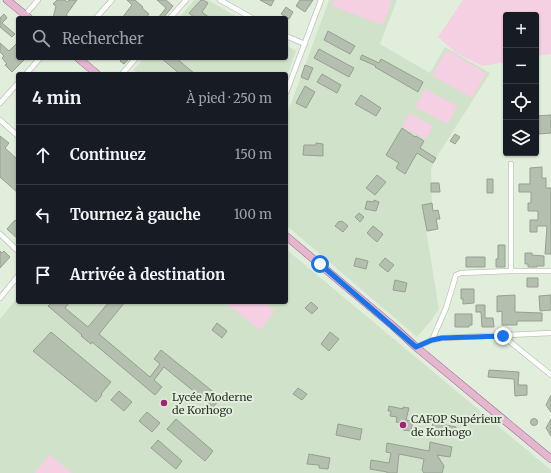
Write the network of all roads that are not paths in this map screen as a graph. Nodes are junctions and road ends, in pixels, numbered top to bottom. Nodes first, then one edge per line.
1 (7, 0) edge
2 (38, 0) edge
3 (112, 0) edge
4 (186, 0) edge
5 (220, 0) edge
6 (234, 0) edge
7 (321, 0) edge
8 (229, 5) junction
9 (27, 16) edge
10 (98, 16) edge
11 (172, 16) edge
12 (248, 16) edge
13 (288, 37) edge
14 (305, 44) junction
15 (38, 60) edge
16 (80, 60) edge
17 (134, 60) edge
18 (28, 72) edge
19 (95, 72) edge
20 (124, 72) edge
21 (16, 85) edge
22 (288, 88) edge
23 (0, 103) edge
24 (0, 120) edge
25 (16, 134) edge
26 (511, 164) dead end
27 (0, 234) edge
28 (288, 238) edge
29 (16, 249) edge
30 (511, 271) junction
31 (551, 271) edge
32 (16, 278) edge
33 (0, 298) edge
34 (551, 333) edge
35 (503, 336) junction
36 (432, 340) junction
37 (416, 347) junction
38 (551, 375) edge
39 (550, 457) edge

1 - 9 main road
2 - 9 street
3 - 10 street
4 - 11 street
5 - 8 street
6 - 8 street
7 - 14 street
8 - 12 street
13 - 14 street
14 - 22 street
15 - 18 street
16 - 19 main road
17 - 20 street
21 - 23 street
24 - 25 street
26 - 30 street
27 - 29 street
28 - 37 main road
30 - 31 street
30 - 36 street
32 - 33 street
34 - 35 street
35 - 36 street
35 - 38 street
36 - 37 street
37 - 39 main road

